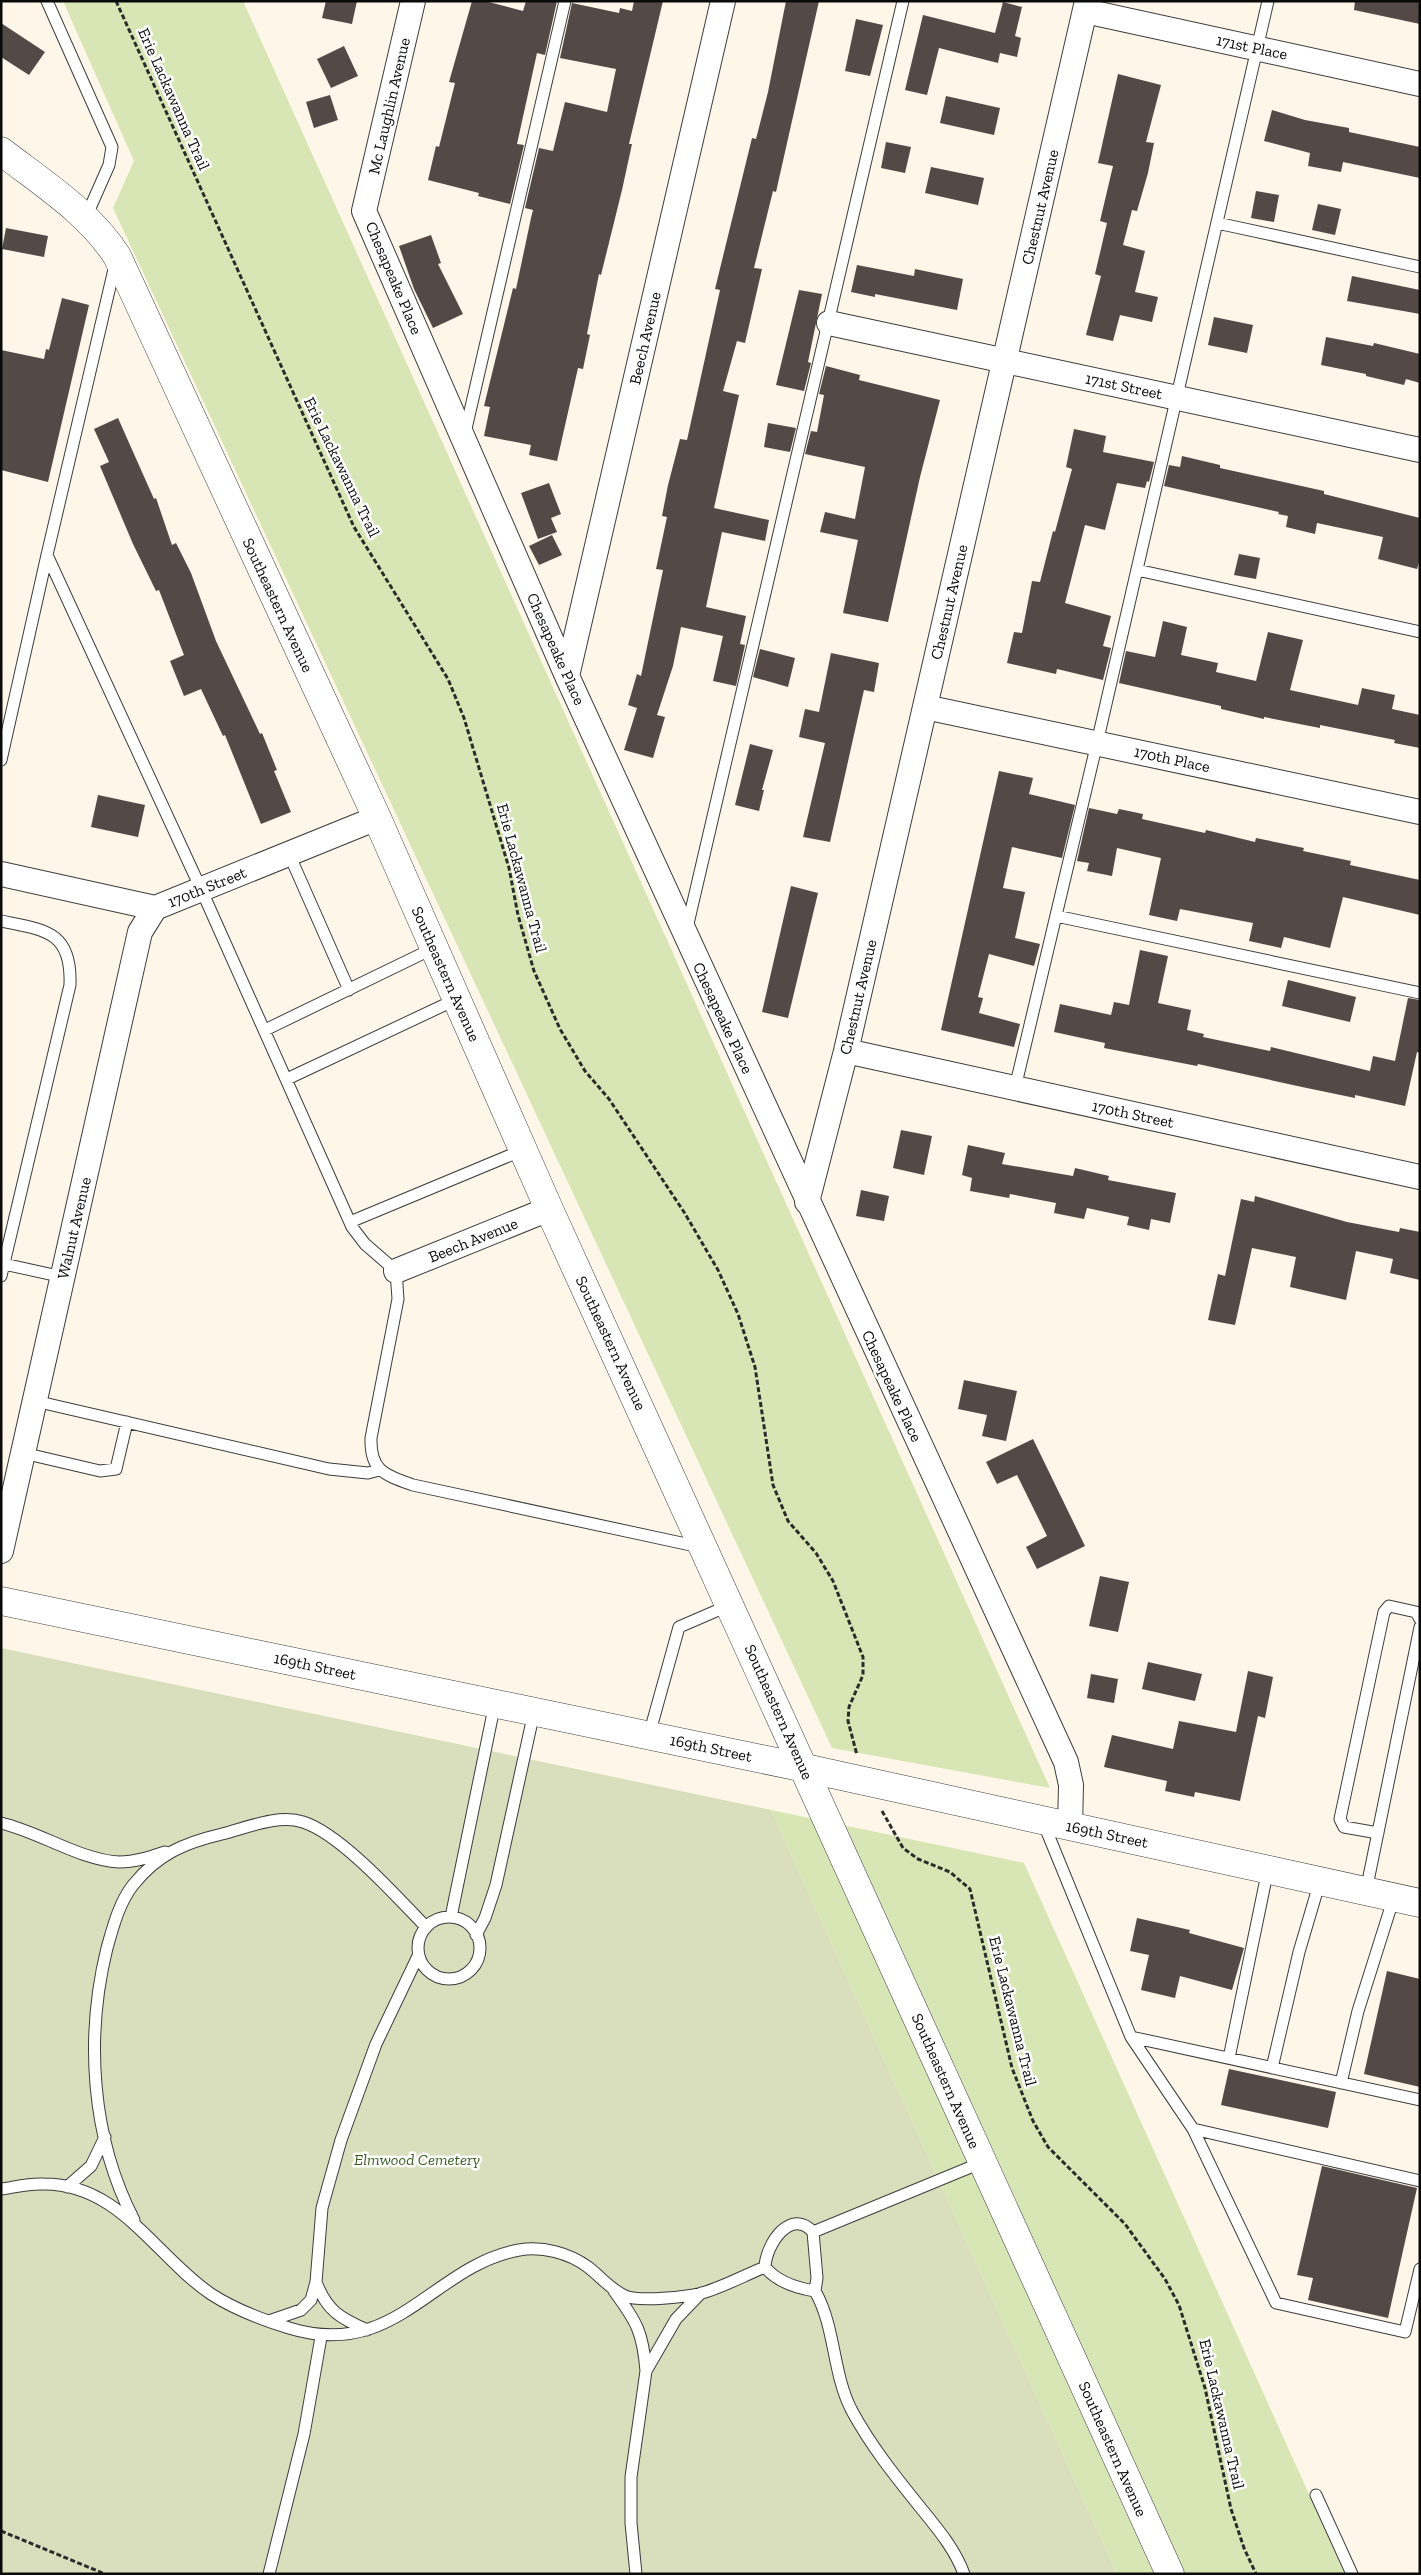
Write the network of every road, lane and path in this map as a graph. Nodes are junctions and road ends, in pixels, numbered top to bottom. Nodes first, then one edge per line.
1 (47, 1) edge
2 (116, 1) edge
3 (413, 1) edge
4 (565, 1) edge
5 (723, 1) edge
6 (903, 1) edge
7 (1268, 1) edge
8 (1086, 6) edge
9 (1257, 48) junction
10 (1420, 84) edge
11 (1, 151) edge
12 (364, 211) joint
13 (86, 218) junction
14 (1217, 223) junction
15 (117, 256) junction
16 (1420, 267) edge
17 (829, 323) junction
18 (1004, 360) junction
19 (1177, 397) junction
20 (464, 440) junction
21 (1420, 450) edge
22 (46, 555) junction
23 (1137, 570) junction
24 (1420, 632) edge
25 (567, 676) junction
26 (925, 706) junction
27 (1097, 743) junction
28 (1, 760) edge
29 (1420, 812) edge
30 (377, 818) junction
31 (289, 854) junction
32 (1, 874) edge
33 (202, 889) junction
34 (155, 908) junction
35 (1056, 916) junction
36 (1, 920) edge
37 (686, 935) junction
38 (434, 948) junction
39 (349, 990) junction
40 (1420, 993) edge
41 (457, 999) junction
42 (265, 1030) junction
43 (846, 1051) junction
44 (287, 1079) junction
45 (1015, 1088) junction
46 (524, 1150) junction
47 (1420, 1177) edge
48 (807, 1202) junction
49 (550, 1209) junction
50 (350, 1222) junction
51 (4, 1264) junction
52 (396, 1270) junction
53 (1, 1276) edge
54 (63, 1277) junction
55 (35, 1400) junction
56 (127, 1422) junction
57 (24, 1453) junction
58 (379, 1470) junction
59 (704, 1548) junction
60 (1, 1551) edge
61 (1, 1600) edge
62 (730, 1605) junction
63 (1420, 1619) edge
64 (1420, 1627) edge
65 (495, 1704) junction
66 (534, 1712) junction
67 (649, 1735) junction
68 (858, 1756) dead end
69 (805, 1768) junction
70 (1042, 1820) junction
71 (887, 1822) dead end
72 (1, 1823) edge
73 (1070, 1826) junction
74 (1378, 1833) junction
75 (171, 1850) junction
76 (1268, 1869) junction
77 (1320, 1881) junction
78 (1366, 1891) junction
79 (1407, 1900) edge
80 (451, 1917) junction
81 (426, 1927) junction
82 (476, 1935) junction
83 (418, 1956) junction
84 (1131, 2037) junction
85 (1229, 2058) junction
86 (1272, 2068) junction
87 (1341, 2083) junction
88 (1420, 2100) edge
89 (1193, 2129) junction
90 (105, 2137) junction
91 (983, 2162) junction
92 (1420, 2181) edge
93 (68, 2187) junction
94 (1, 2189) edge
95 (137, 2225) junction
96 (813, 2232) junction
97 (765, 2267) junction
98 (1420, 2270) edge
99 (316, 2282) junction
100 (611, 2288) junction
101 (815, 2291) junction
102 (701, 2293) junction
103 (269, 2321) junction
104 (367, 2330) junction
105 (321, 2336) junction
106 (646, 2371) junction
107 (1316, 2495) dead end
108 (1, 2531) edge
109 (106, 2574) edge
110 (269, 2574) edge
111 (636, 2574) edge
112 (964, 2574) edge
113 (1170, 2574) edge
114 (1256, 2574) edge
115 (1352, 2574) edge

1 - 13 lane
2 - 68 path, Erie Lackawanna Trail
3 - 12 street, Mc Laughlin Avenue
4 - 20 lane
5 - 25 street, Beech Avenue
6 - 17 lane
7 - 9 lane
8 - 9 street, 171st Place
8 - 18 street, Chestnut Avenue
9 - 10 street, 171st Place
9 - 14 lane
11 - 13 street, Southeastern Avenue
12 - 20 street, Chesapeake Place
13 - 15 street, Southeastern Avenue
14 - 16 lane
14 - 19 lane
15 - 22 lane
15 - 30 street, Southeastern Avenue
17 - 18 street, 171st Street
17 - 37 lane
18 - 19 street, 171st Street
18 - 26 street, Chestnut Avenue
19 - 21 street, 171st Street
19 - 23 lane
20 - 25 street, Chesapeake Place
22 - 28 lane
22 - 33 lane
23 - 24 lane
23 - 27 lane
25 - 37 street, Chesapeake Place
26 - 27 street, 170th Place
26 - 43 street, Chestnut Avenue
27 - 29 street, 170th Place
27 - 35 lane
30 - 31 street, 170th Street
30 - 38 street, Southeastern Avenue
31 - 33 street, 170th Street
31 - 39 lane
32 - 34 street, 170th Street
33 - 34 street, 170th Street
33 - 42 lane
34 - 54 street, Walnut Avenue
35 - 40 lane
35 - 45 lane
36 - 51 lane
37 - 48 street, Chesapeake Place
38 - 39 lane
38 - 41 street, Southeastern Avenue
39 - 42 lane
41 - 44 lane
41 - 46 street, Southeastern Avenue
42 - 44 lane
43 - 45 street, 170th Street
43 - 48 street, Chestnut Avenue
44 - 50 lane
45 - 47 street, 170th Street
46 - 49 street, Southeastern Avenue
46 - 50 lane
48 - 73 street, Chesapeake Place
49 - 52 street, Beech Avenue
49 - 59 street, Southeastern Avenue
50 - 52 lane
51 - 53 lane
51 - 54 lane
52 - 58 lane
54 - 55 street, Walnut Avenue
55 - 56 lane
55 - 57 street, Walnut Avenue
56 - 57 lane
56 - 58 lane
57 - 60 street, Walnut Avenue
58 - 59 lane
59 - 62 street, Southeastern Avenue
61 - 65 street, 169th Street
62 - 67 lane
62 - 69 street, Southeastern Avenue
63 - 74 lane
64 - 74 lane
65 - 66 street, 169th Street
65 - 80 lane
66 - 67 street, 169th Street
66 - 82 lane
67 - 69 street, 169th Street
69 - 70 street, 169th Street
69 - 91 street, Southeastern Avenue
70 - 73 street, 169th Street
70 - 84 lane
71 - 114 path, Erie Lackawanna Trail
72 - 75 lane
73 - 76 street, 169th Street
74 - 78 lane
75 - 81 lane
75 - 90 lane
76 - 77 street, 169th Street
76 - 85 lane
77 - 78 street, 169th Street
77 - 86 lane
78 - 79 street, 169th Street
79 - 87 lane
80 - 81 lane
80 - 82 lane
81 - 83 lane
82 - 83 lane
83 - 99 lane
84 - 85 lane
84 - 89 lane
85 - 86 lane
86 - 87 lane
87 - 88 lane
89 - 92 lane
89 - 98 lane
90 - 93 lane
90 - 95 lane
91 - 96 lane
91 - 113 street, Southeastern Avenue
93 - 94 lane
93 - 95 lane
95 - 103 lane
96 - 97 lane
96 - 101 lane
97 - 101 lane
97 - 102 lane
99 - 103 lane
99 - 104 lane
100 - 102 lane
100 - 104 lane
100 - 106 lane
101 - 112 lane
102 - 106 lane
103 - 105 lane
104 - 105 lane
105 - 110 lane
106 - 111 lane
107 - 115 lane
108 - 109 path

